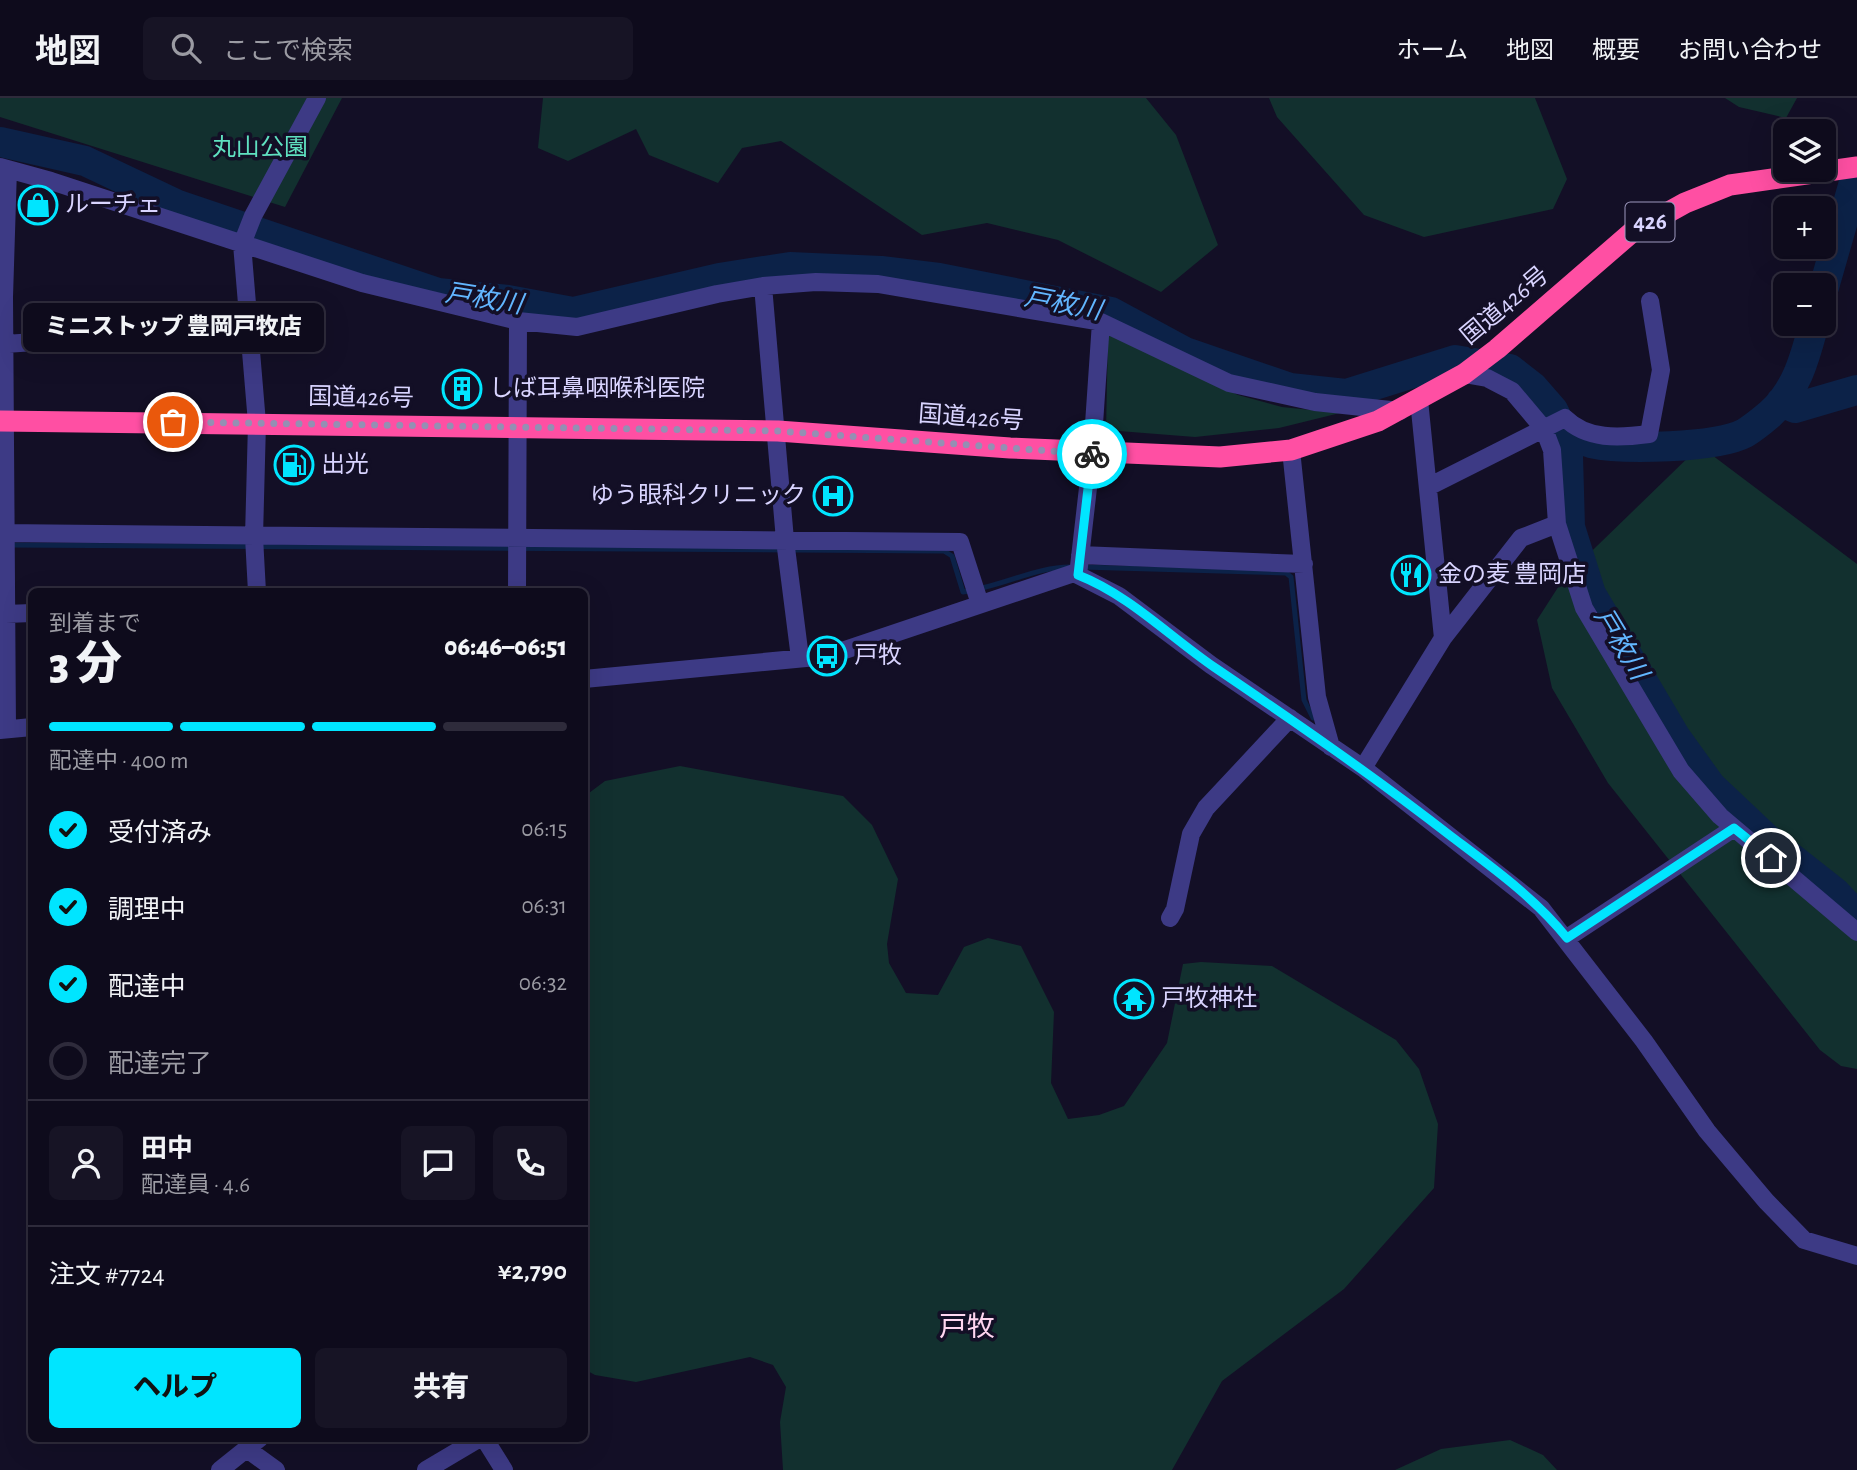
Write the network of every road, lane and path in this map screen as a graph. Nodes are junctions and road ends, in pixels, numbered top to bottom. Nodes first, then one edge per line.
1 (317, 98) edge
2 (4, 168) edge
3 (1848, 168) edge
4 (242, 244) junction
5 (763, 286) junction
6 (2, 297) edge
7 (1650, 301) dead end
8 (518, 321) junction
9 (1101, 322) junction
10 (79, 339) dead end
11 (5, 344) junction
12 (1468, 371) junction
13 (1419, 400) junction
14 (1400, 411) junction
15 (3, 421) edge
16 (257, 423) junction
17 (516, 426) junction
18 (1544, 429) junction
19 (778, 431) junction
20 (1291, 450) junction
21 (1092, 453) junction
22 (1428, 487) junction
23 (1557, 524) junction
24 (3, 533) edge
25 (254, 537) junction
26 (517, 538) junction
27 (785, 540) junction
28 (1080, 555) junction
29 (1304, 564) junction
30 (1078, 575) junction
31 (257, 588) edge
32 (517, 588) edge
33 (980, 604) junction
34 (6, 614) junction
35 (28, 614) edge
36 (1443, 638) junction
37 (800, 658) junction
38 (588, 679) edge
39 (1290, 718) junction
40 (28, 727) edge
41 (4, 729) edge
42 (1331, 747) junction
43 (1363, 768) junction
44 (1734, 828) junction
45 (1170, 918) dead end
46 (1857, 932) edge
47 (1567, 938) junction
48 (1857, 1256) edge
49 (475, 1442) edge
50 (485, 1442) edge
51 (253, 1444) edge
52 (219, 1470) edge
53 (276, 1470) edge
54 (426, 1470) edge
55 (504, 1470) edge

1 - 4 street
2 - 4 street
2 - 6 street
3 - 12 highway, 国道426号 / 426
4 - 8 street
4 - 16 street
5 - 8 street
5 - 9 street
5 - 19 street
6 - 11 street
7 - 18 street
8 - 17 street
9 - 14 street
9 - 21 street
10 - 11 street
11 - 15 street
12 - 13 highway, 国道426号 / 426
12 - 18 street
13 - 14 highway, 国道426号 / 426
13 - 22 street
14 - 20 highway, 国道426号 / 426
15 - 16 highway, 国道426号 / 426
15 - 24 street
16 - 17 highway, 国道426号 / 426
16 - 25 street
17 - 19 highway, 国道426号 / 426
17 - 26 street
18 - 22 street
18 - 23 street
19 - 21 highway, 国道426号 / 426
19 - 27 street
20 - 21 highway, 国道426号 / 426
20 - 29 street
21 - 28 street
22 - 36 street
23 - 36 street
23 - 44 street
24 - 25 street
24 - 34 street
25 - 26 street
25 - 31 street
26 - 27 street
26 - 32 street
27 - 33 street
27 - 37 street
28 - 29 street
28 - 30 street
29 - 42 street
30 - 33 street
30 - 39 street
33 - 37 street
34 - 35 street
34 - 41 street
36 - 43 street
37 - 38 street
39 - 42 street
39 - 45 street
40 - 41 street
42 - 43 street
43 - 47 street
44 - 46 street
44 - 47 street
47 - 48 street
49 - 54 street
50 - 55 street
51 - 52 street
51 - 53 street

